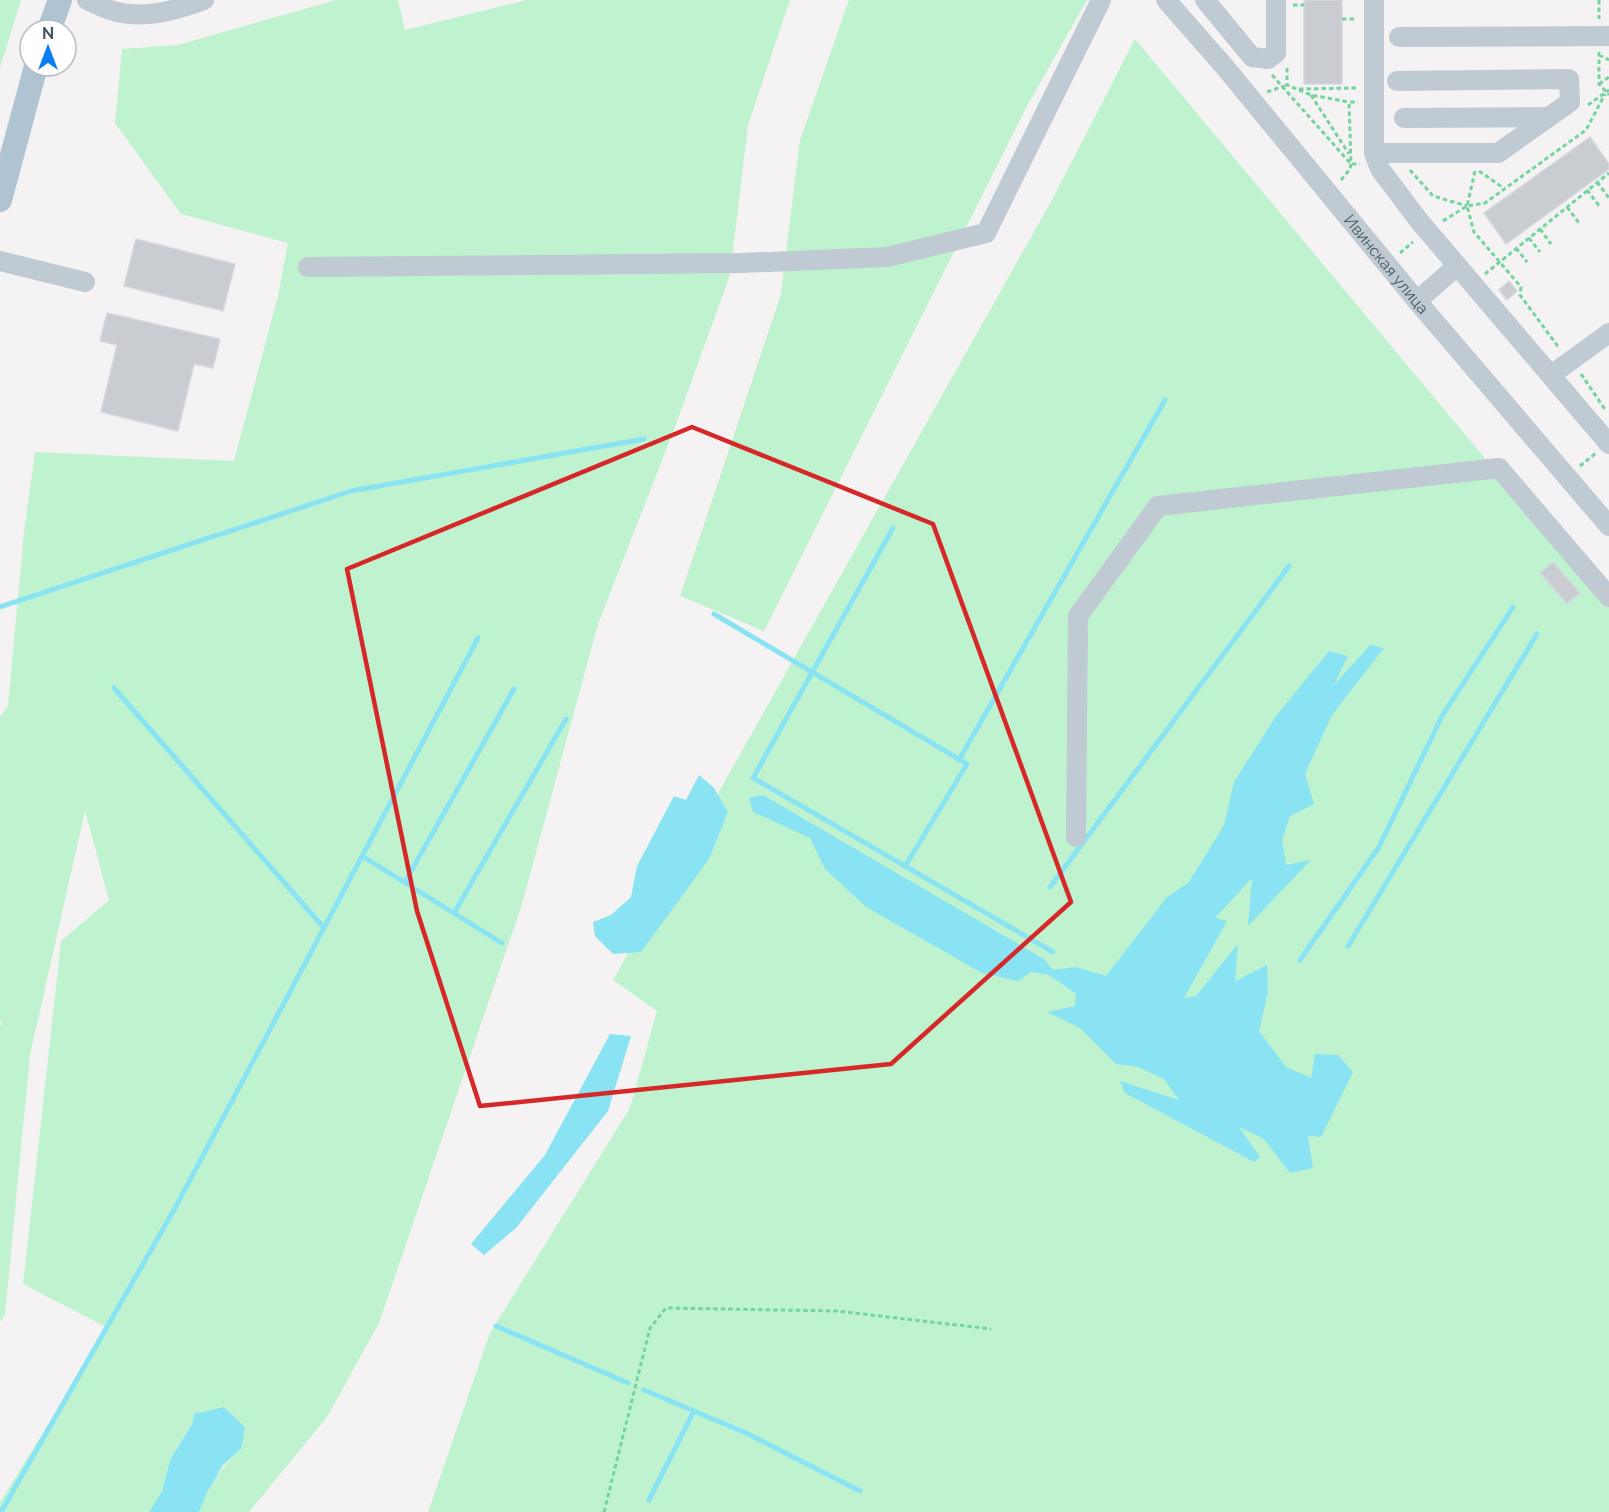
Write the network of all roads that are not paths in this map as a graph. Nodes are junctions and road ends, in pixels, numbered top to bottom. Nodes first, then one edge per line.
1 (60, 0) edge
2 (87, 0) edge
3 (204, 0) edge
4 (1101, 0) edge
5 (1166, 0) edge
6 (1199, 0) edge
7 (1205, 0) edge
8 (1276, 0) edge
9 (1374, 0) edge
10 (1179, 15) junction
11 (53, 18) edge
12 (1609, 36) edge
13 (1398, 37) dead end
14 (33, 78) edge
15 (1396, 81) dead end
16 (1549, 117) junction
17 (1404, 118) dead end
18 (1374, 153) junction
19 (0, 200) edge
20 (0, 261) edge
21 (1457, 266) junction
22 (309, 267) dead end
23 (85, 282) dead end
24 (1417, 301) junction
25 (1609, 333) edge
26 (1551, 375) junction
27 (1609, 444) edge
28 (1609, 526) edge
29 (1609, 597) edge
30 (1076, 837) dead end

1 - 11 main road
2 - 3 street
4 - 22 street
5 - 10 street, Ивинская улица
6 - 10 street
7 - 8 street
9 - 18 street
10 - 24 street, Ивинская улица
12 - 13 street
14 - 19 main road
15 - 16 street
16 - 17 street
16 - 18 street
18 - 21 street
20 - 23 street
21 - 24 street
21 - 26 street
24 - 28 street, Ивинская улица
25 - 26 street
26 - 27 street
29 - 30 street

